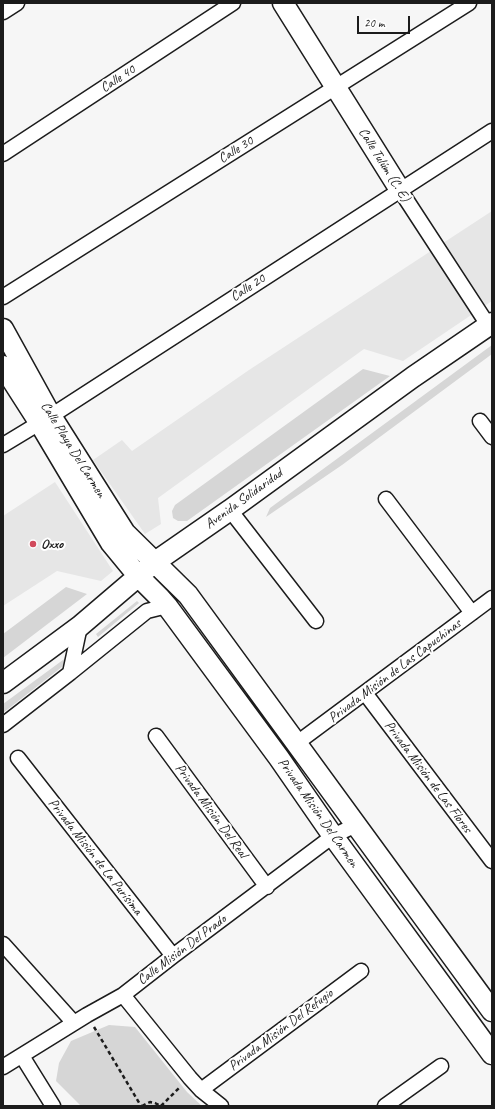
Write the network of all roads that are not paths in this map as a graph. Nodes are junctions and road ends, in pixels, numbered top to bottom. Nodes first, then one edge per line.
1 (17, 3) edge
2 (233, 3) edge
3 (283, 3) edge
4 (469, 3) edge
5 (3, 12) edge
6 (335, 87) junction
7 (492, 131) edge
8 (3, 154) edge
9 (400, 190) junction
10 (3, 297) edge
11 (490, 324) edge
12 (3, 329) edge
13 (3, 366) edge
14 (45, 419) junction
15 (480, 421) dead end
16 (492, 437) edge
17 (3, 445) edge
18 (386, 499) dead end
19 (230, 510) junction
20 (155, 562) junction
21 (139, 577) junction
22 (492, 598) edge
23 (167, 606) junction
24 (472, 613) junction
25 (316, 621) dead end
26 (80, 626) junction
27 (70, 673) junction
28 (3, 683) edge
29 (364, 693) junction
30 (3, 725) edge
31 (156, 736) dead end
32 (297, 743) junction
33 (18, 758) dead end
34 (356, 825) junction
35 (333, 836) junction
36 (492, 861) edge
37 (267, 887) junction
38 (3, 944) edge
39 (173, 956) junction
40 (361, 971) dead end
41 (123, 995) junction
42 (492, 1011) edge
43 (74, 1023) junction
44 (492, 1054) edge
45 (22, 1056) junction
46 (441, 1066) dead end
47 (3, 1068) edge
48 (201, 1090) junction
49 (53, 1106) edge
50 (221, 1106) edge
51 (385, 1106) edge

1 - 5 street
2 - 8 street, Calle 40
3 - 6 street, Calle Tulúm (C. E)
4 - 6 street, Calle 30
6 - 9 street, Calle Tulúm (C. E)
6 - 10 street, Calle 30
7 - 9 street, Calle 20
9 - 11 street, Calle Tulúm (C. E)
9 - 14 street, Calle 20
11 - 19 street, Avenida Solidaridad
12 - 14 street, Calle Playa Del Carmen
13 - 14 street, Calle Playa Del Carmen
14 - 17 street, Calle 20
14 - 20 street, Calle Playa Del Carmen
14 - 21 street, Calle Playa Del Carmen
15 - 16 street
18 - 24 street
19 - 20 street, Avenida Solidaridad
19 - 25 street
20 - 21 street, Avenida Solidaridad
20 - 32 street, Privada Misión Del Carmen
21 - 23 street, Privada Misión Del Carmen
21 - 26 street, Avenida Solidaridad
22 - 24 street, Privada Misión de Las Capuchinas
23 - 27 street
23 - 35 street, Privada Misión Del Carmen
24 - 29 street, Privada Misión de Las Capuchinas
26 - 27 street
26 - 28 street, Avenida Solidaridad
27 - 30 street
29 - 32 street, Privada Misión de Las Capuchinas
29 - 36 street, Privada Misión de Las Flores
31 - 37 street, Privada Misión Del Real
32 - 34 street, Privada Misión Del Carmen
33 - 39 street, Privada Misión de La Purísima
34 - 35 street, Calle Misión Del Prado
34 - 42 street, Privada Misión Del Carmen
35 - 37 street, Calle Misión Del Prado
35 - 44 street, Privada Misión Del Carmen
37 - 39 street, Calle Misión Del Prado
38 - 43 street
39 - 41 street, Calle Misión Del Prado
40 - 48 street, Privada Misión Del Refugio
41 - 43 street, Calle Misión Del Prado
41 - 48 street
43 - 45 street, Calle Misión Del Prado
45 - 47 street, Calle Misión Del Prado
45 - 49 street
46 - 51 street
48 - 50 street

